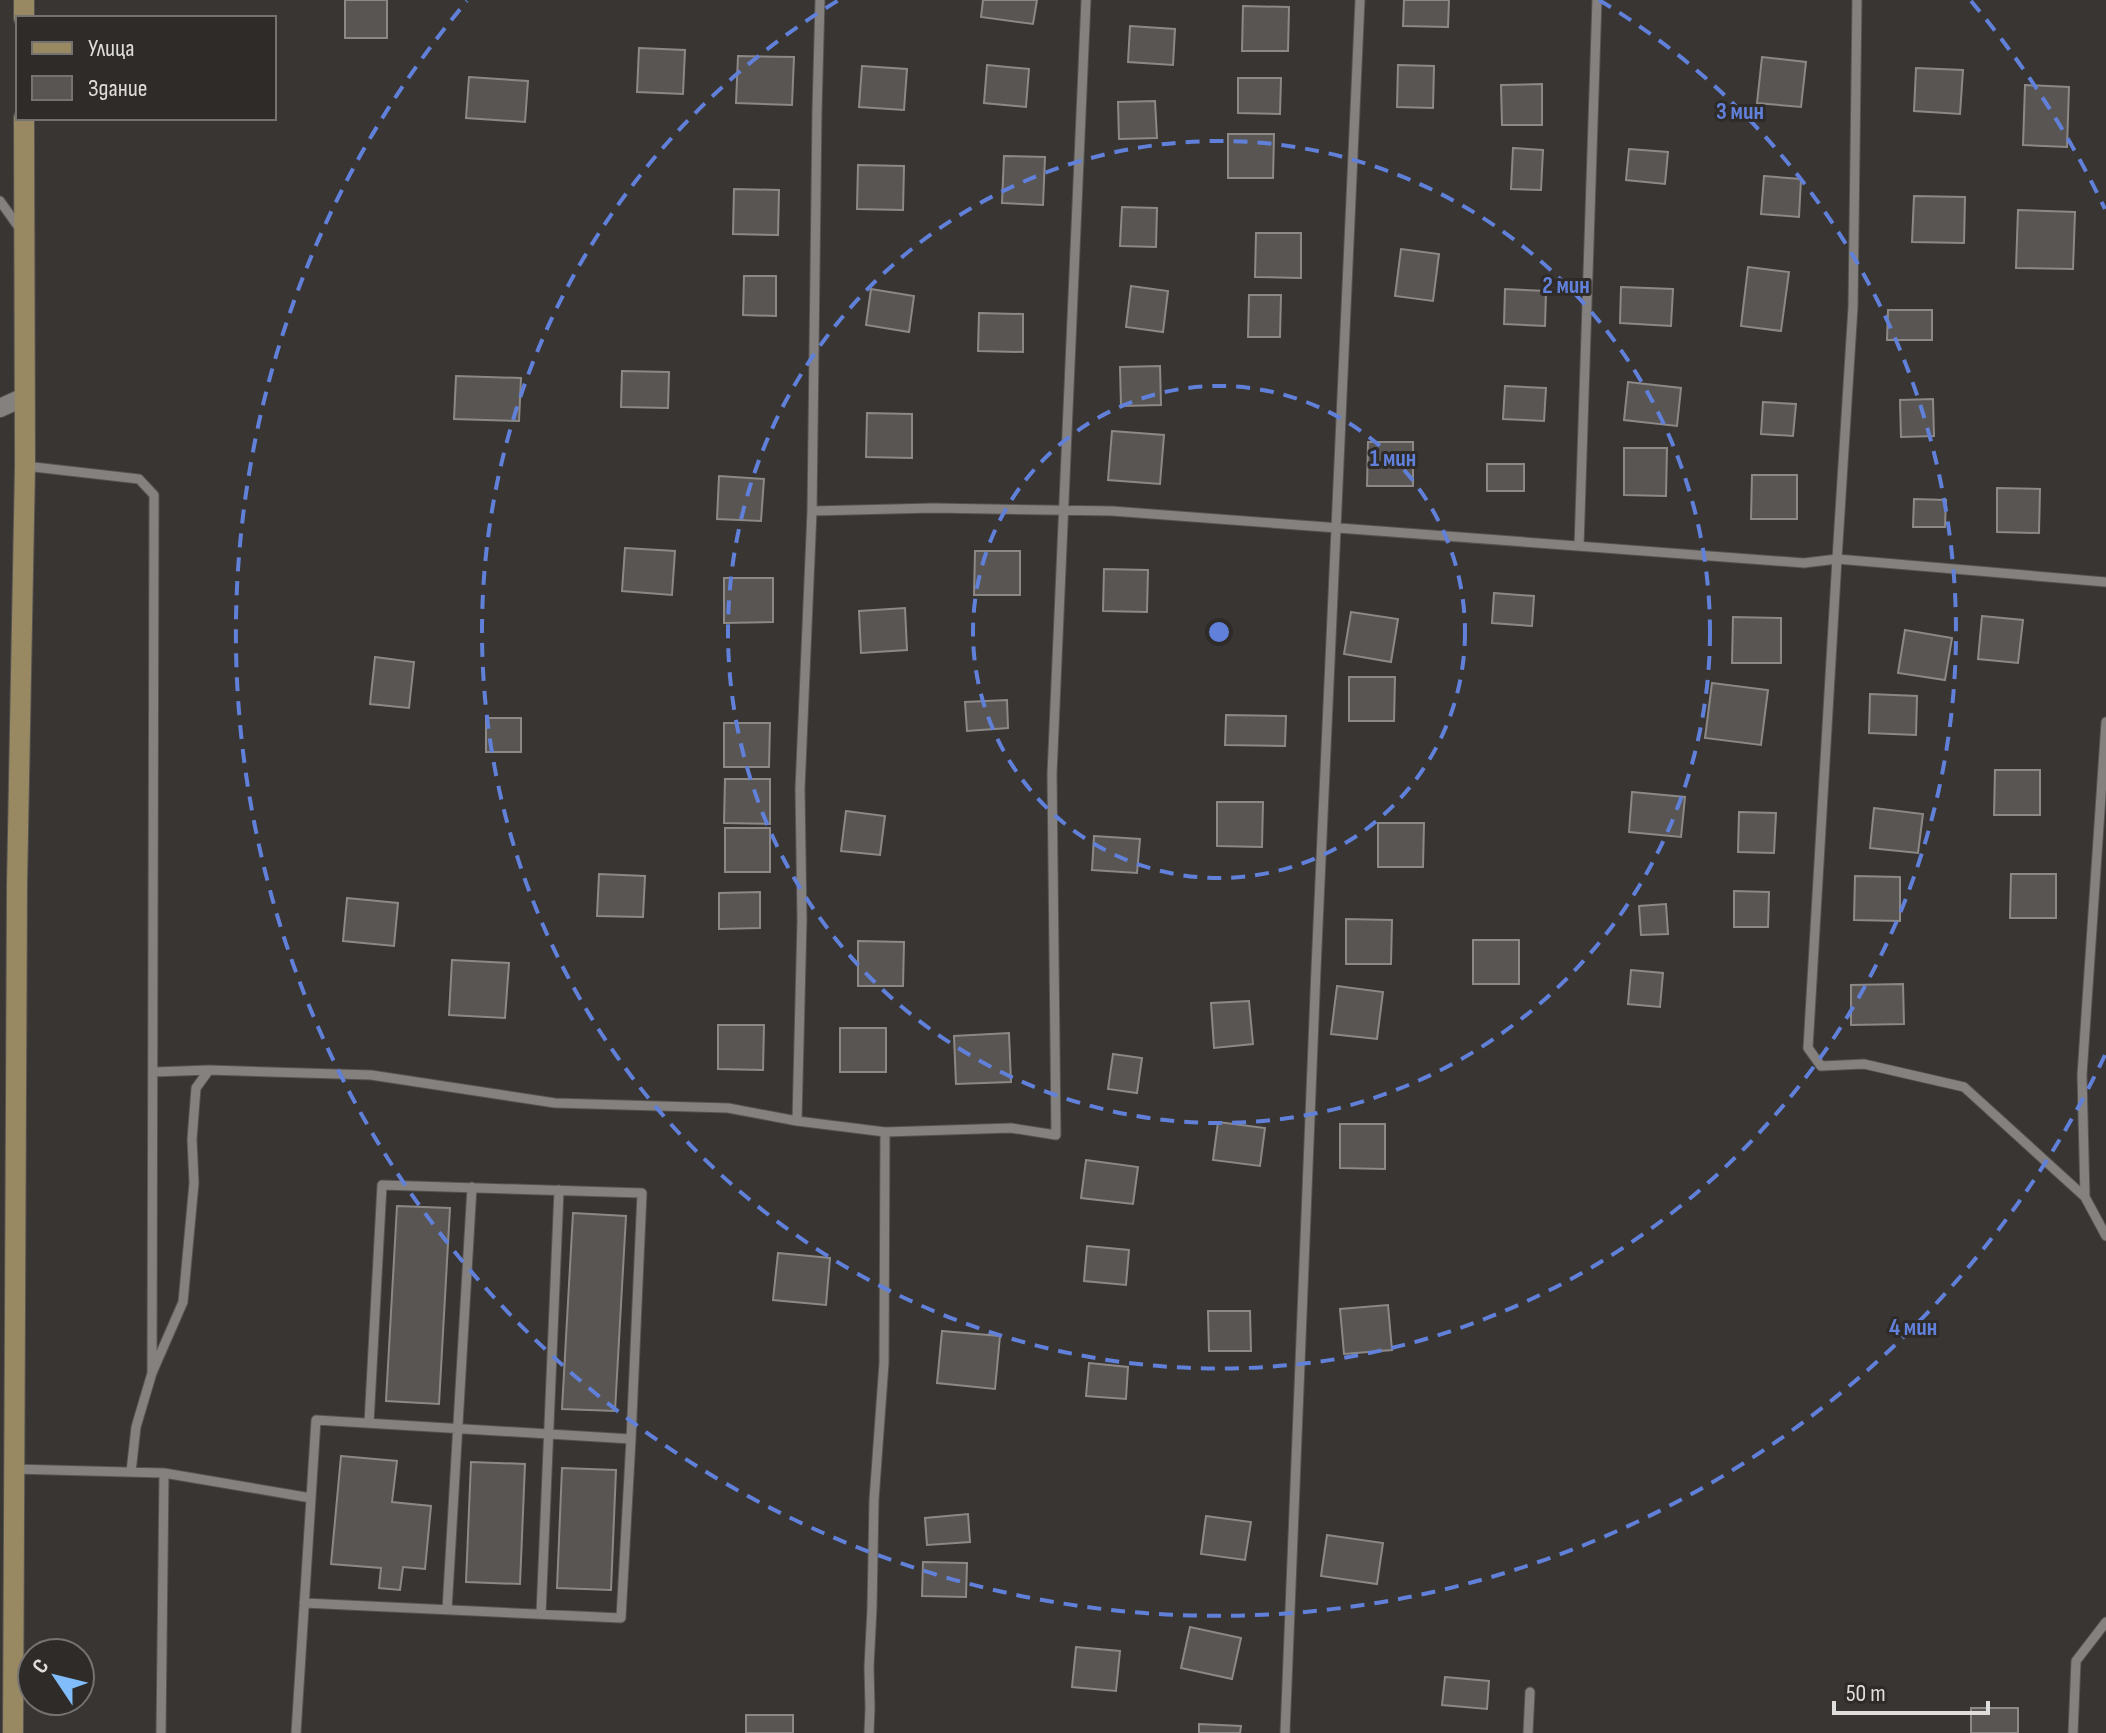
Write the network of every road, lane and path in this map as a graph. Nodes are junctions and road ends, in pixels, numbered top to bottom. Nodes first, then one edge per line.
1 (820, 0) edge
2 (1086, 0) edge
3 (1360, 0) edge
4 (1597, 0) edge
5 (1857, 0) edge
6 (24, 120) edge
7 (0, 201) edge
8 (25, 235) junction
9 (24, 397) junction
10 (0, 408) edge
11 (25, 466) junction
12 (1064, 510) junction
13 (812, 511) junction
14 (1336, 527) junction
15 (1579, 546) junction
16 (1837, 559) junction
17 (2106, 582) edge
18 (2106, 722) edge
19 (209, 1070) junction
20 (154, 1072) junction
21 (797, 1121) junction
22 (885, 1132) junction
23 (472, 1187) junction
24 (559, 1190) junction
25 (2085, 1197) junction
26 (2106, 1236) edge
27 (152, 1373) junction
28 (369, 1423) junction
29 (457, 1429) junction
30 (549, 1434) junction
31 (631, 1439) junction
32 (14, 1469) junction
33 (131, 1472) junction
34 (164, 1473) junction
35 (311, 1498) junction
36 (304, 1603) junction
37 (447, 1610) junction
38 (541, 1614) junction
39 (2106, 1622) edge
40 (1530, 1692) dead end
41 (13, 1733) edge
42 (161, 1733) edge
43 (296, 1733) edge
44 (869, 1733) edge
45 (1285, 1733) edge
46 (1528, 1733) edge
47 (2073, 1733) edge

1 - 13 lane
2 - 12 lane
3 - 14 lane
4 - 15 lane
5 - 16 lane
6 - 8 main road
7 - 8 lane
8 - 9 main road
9 - 10 street
9 - 11 main road
11 - 20 lane
11 - 32 main road
12 - 13 lane
12 - 14 lane
12 - 22 lane
13 - 21 lane
14 - 15 lane
14 - 45 lane
15 - 16 lane
16 - 17 lane
16 - 25 lane
18 - 25 lane
19 - 20 lane
19 - 21 lane
19 - 27 lane
20 - 27 lane
21 - 22 lane
22 - 44 lane
23 - 24 lane
23 - 28 lane
23 - 29 lane
24 - 30 lane
24 - 31 lane
25 - 26 lane
27 - 33 lane
28 - 29 lane
28 - 35 lane
29 - 30 lane
29 - 37 lane
30 - 31 lane
30 - 38 lane
31 - 38 lane
32 - 33 lane
32 - 41 main road
33 - 34 lane
34 - 35 lane
34 - 42 lane
35 - 36 lane
36 - 37 lane
36 - 43 lane
37 - 38 lane
39 - 47 lane
40 - 46 lane

